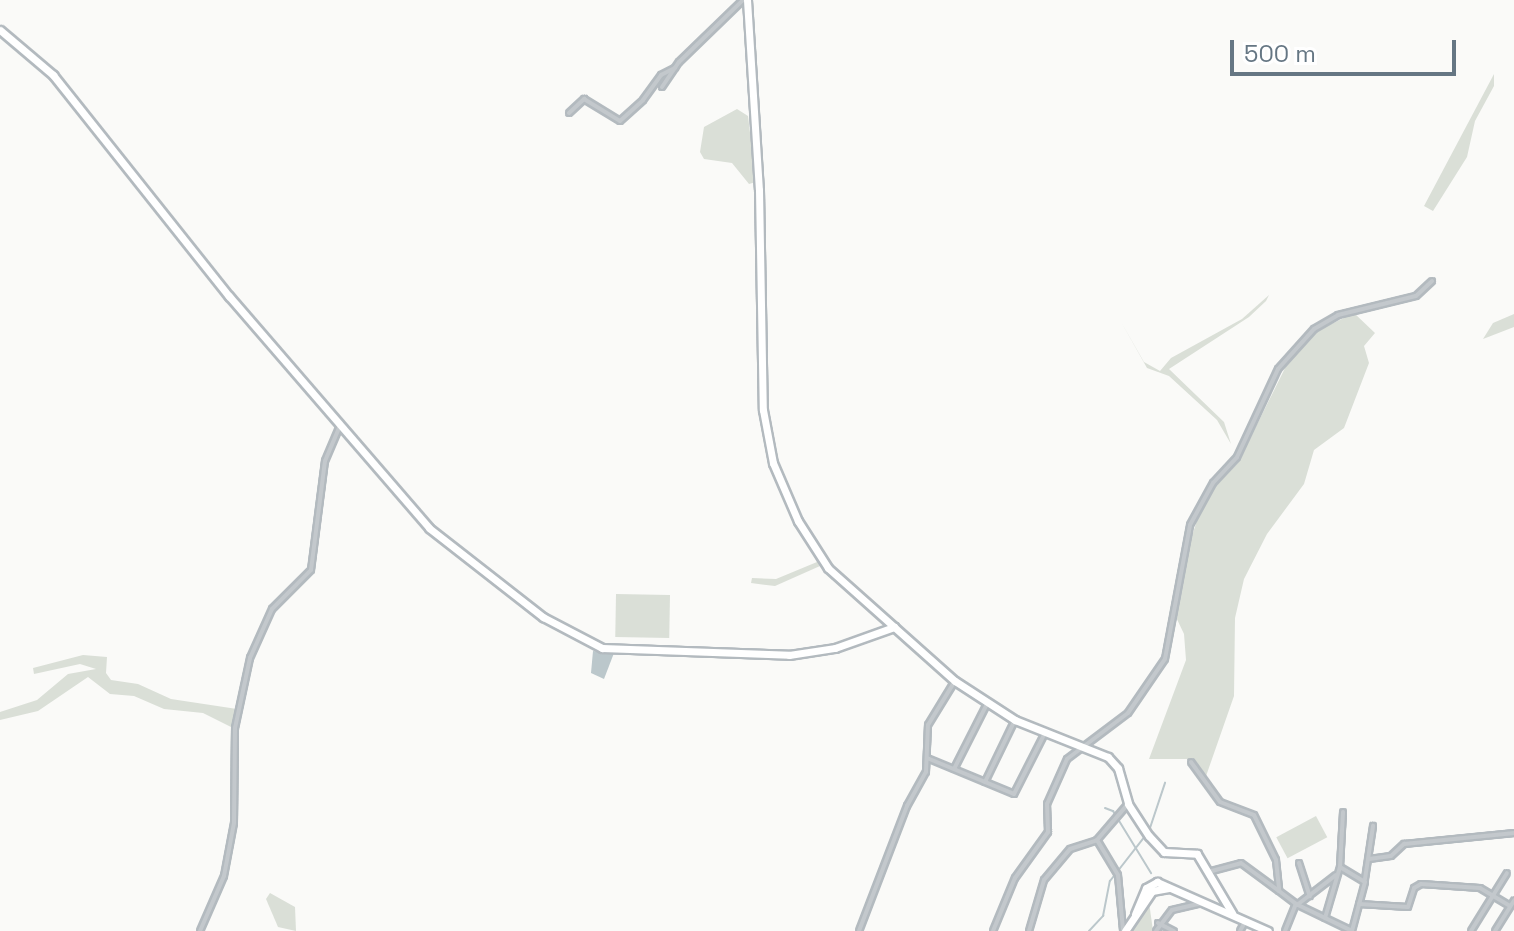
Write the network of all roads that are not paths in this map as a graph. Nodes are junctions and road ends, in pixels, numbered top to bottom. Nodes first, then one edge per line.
1 (745, 0) edge
2 (0, 30) edge
3 (675, 68) junction
4 (662, 87) dead end
5 (569, 113) dead end
6 (1432, 281) dead end
7 (340, 425) junction
8 (894, 627) junction
9 (955, 681) junction
10 (987, 704) junction
11 (1015, 720) junction
12 (1045, 733) junction
13 (1079, 746) junction
14 (927, 758) junction
15 (1191, 762) dead end
16 (954, 769) junction
17 (985, 782) junction
18 (1128, 804) junction
19 (1343, 812) dead end
20 (1373, 826) dead end
21 (1514, 833) edge
22 (1097, 840) junction
23 (1369, 859) junction
24 (1299, 863) dead end
25 (1340, 870) junction
26 (1208, 872) junction
27 (1507, 873) dead end
28 (1364, 880) junction
29 (1279, 891) junction
30 (1310, 896) junction
31 (1493, 896) junction
32 (1514, 900) edge
33 (1210, 902) junction
34 (1296, 904) junction
35 (1359, 904) junction
36 (1510, 906) junction
37 (1232, 913) junction
38 (1325, 918) junction
39 (1246, 920) junction
40 (1158, 923) junction
41 (200, 931) edge
42 (859, 931) edge
43 (993, 931) edge
44 (1029, 931) edge
45 (1124, 931) edge
46 (1156, 931) edge
47 (1174, 931) edge
48 (1240, 931) edge
49 (1268, 931) edge
50 (1285, 931) edge
51 (1352, 931) edge
52 (1471, 931) edge
53 (1495, 931) edge

1 - 3 street
1 - 8 street
2 - 7 street
3 - 4 street
3 - 5 street
6 - 13 street
7 - 8 street
7 - 41 street
8 - 9 street
9 - 10 street
9 - 14 street
10 - 11 street
10 - 16 street
11 - 12 street
11 - 17 street
12 - 13 street
12 - 17 street
13 - 18 street
13 - 43 street
14 - 16 street
14 - 42 street
15 - 29 street
16 - 17 street
18 - 22 street
18 - 26 street
19 - 25 street
20 - 23 street
21 - 23 street
22 - 44 street
22 - 45 street
23 - 28 street
24 - 30 street
25 - 28 street
25 - 30 street
25 - 38 street
26 - 29 street
26 - 37 street
27 - 31 street
28 - 35 street
29 - 34 street
30 - 34 street
31 - 35 street
31 - 36 street
31 - 52 street
32 - 36 street
33 - 37 street
33 - 40 street
33 - 45 street
34 - 38 street
34 - 50 street
35 - 51 street
36 - 53 street
37 - 39 street
38 - 51 street
39 - 48 street
39 - 49 street
40 - 46 street
40 - 47 street

